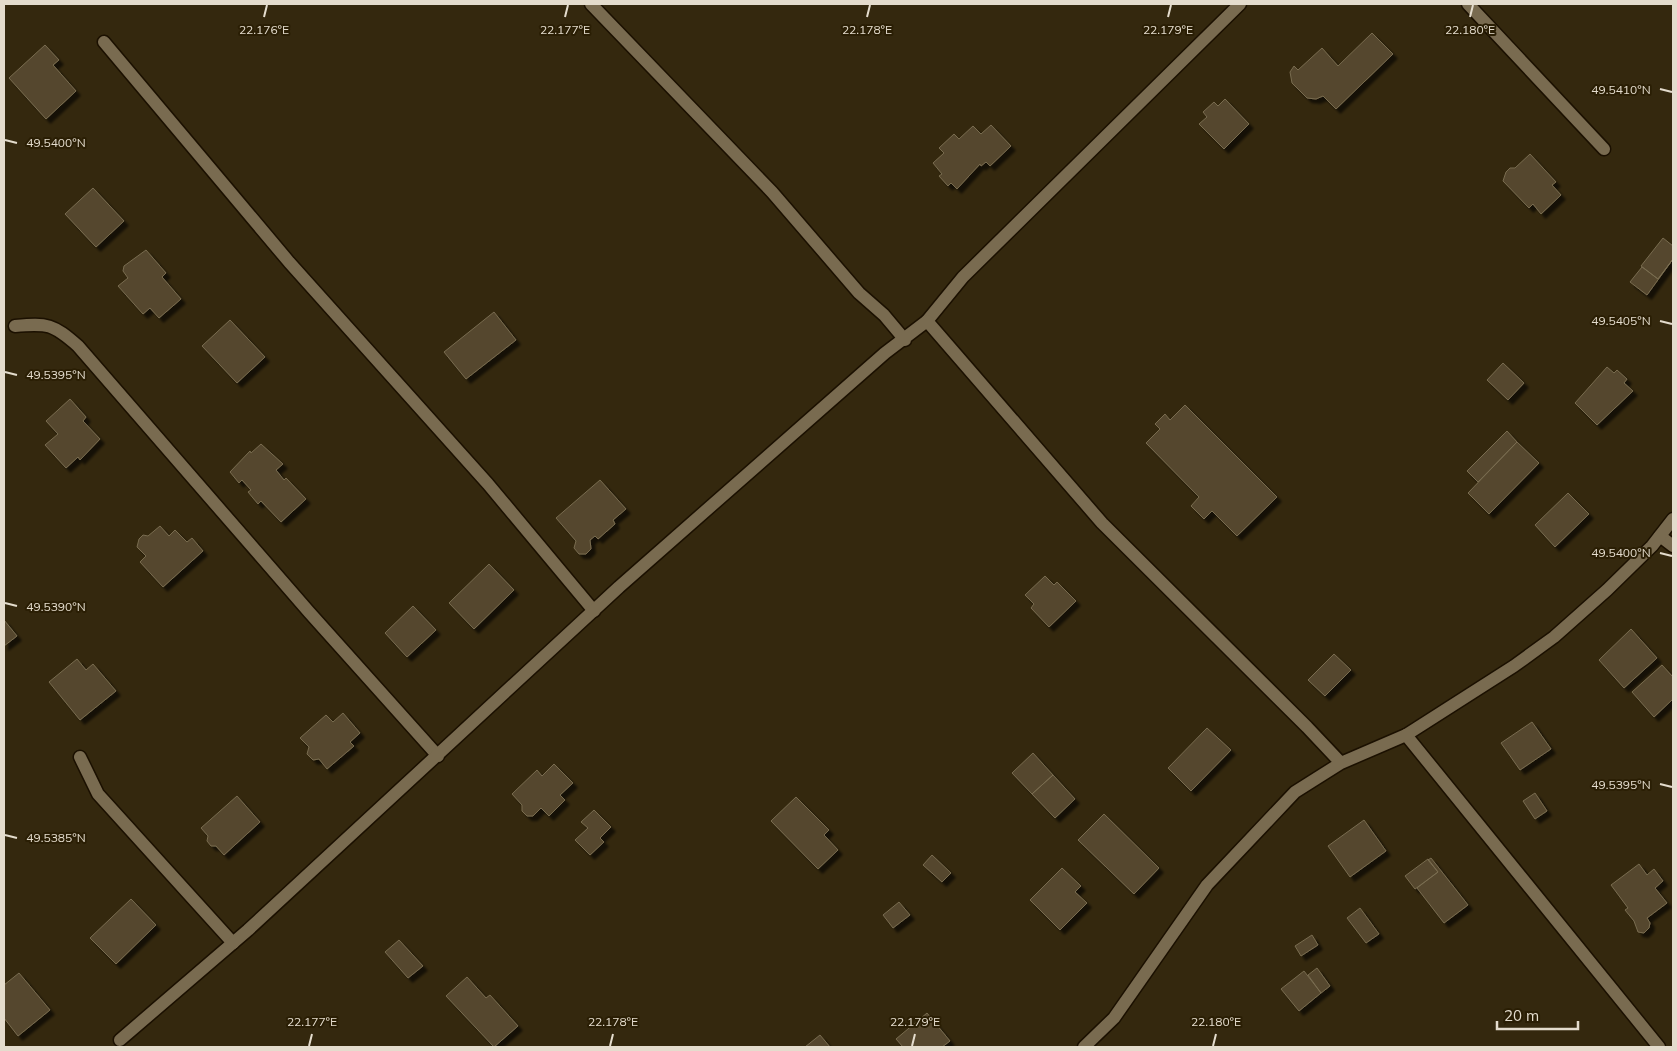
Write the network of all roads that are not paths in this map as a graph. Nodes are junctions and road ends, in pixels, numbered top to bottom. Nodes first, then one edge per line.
1 (591, 4) edge
2 (1240, 4) edge
3 (1468, 4) edge
4 (104, 42) dead end
5 (1604, 149) dead end
6 (927, 321) junction
7 (15, 326) dead end
8 (905, 340) junction
9 (1673, 518) edge
10 (1660, 536) junction
11 (1673, 546) edge
12 (594, 610) junction
13 (1406, 735) junction
14 (438, 756) junction
15 (80, 757) dead end
16 (1341, 763) junction
17 (233, 943) junction
18 (120, 1040) dead end
19 (1084, 1047) edge
20 (1659, 1047) edge

1 - 8 street
2 - 6 street
3 - 5 street
4 - 12 street
6 - 8 street
6 - 16 street
7 - 14 street
8 - 12 street
9 - 10 street
10 - 11 street
10 - 13 street
12 - 14 street
13 - 16 street
13 - 20 street
14 - 17 street
15 - 17 street
16 - 19 street
17 - 18 street

